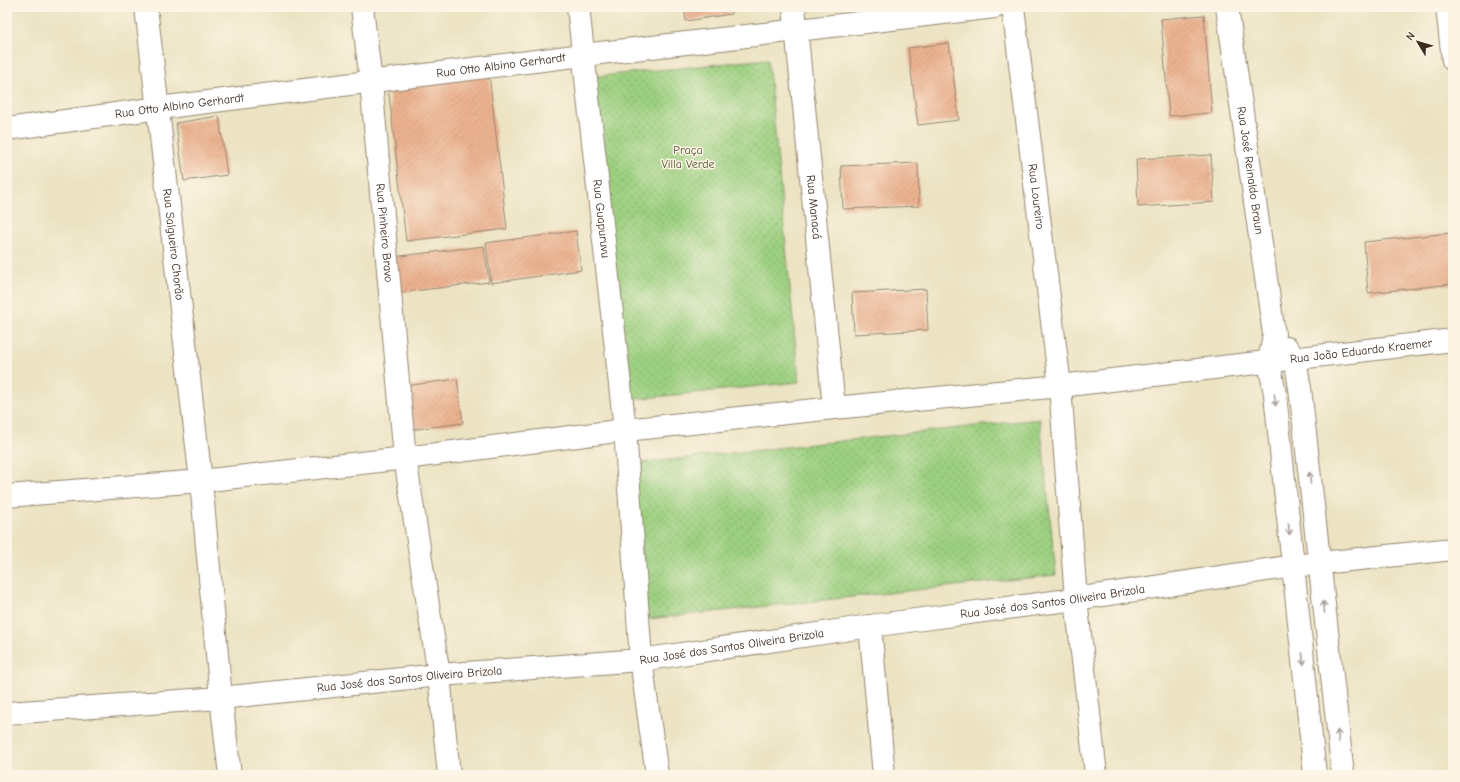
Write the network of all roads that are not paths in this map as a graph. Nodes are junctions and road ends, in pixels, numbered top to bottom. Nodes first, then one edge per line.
1 (146, 7) edge
2 (362, 7) edge
3 (578, 7) edge
4 (794, 7) edge
5 (995, 7) edge
6 (1013, 7) edge
7 (1227, 7) edge
8 (1447, 7) edge
9 (796, 30) junction
10 (584, 55) junction
11 (1453, 60) edge
12 (371, 82) junction
13 (158, 108) junction
14 (7, 129) edge
15 (1274, 334) junction
16 (1453, 340) edge
17 (1295, 359) junction
18 (1269, 362) junction
19 (1060, 386) junction
20 (834, 408) junction
21 (625, 430) junction
22 (405, 458) junction
23 (201, 481) junction
24 (7, 496) edge
25 (1453, 549) edge
26 (1319, 564) junction
27 (1293, 566) junction
28 (1076, 599) junction
29 (870, 626) junction
30 (641, 660) junction
31 (439, 675) junction
32 (221, 698) junction
33 (7, 713) edge
34 (230, 775) edge
35 (449, 775) edge
36 (658, 775) edge
37 (884, 775) edge
38 (1096, 775) edge
39 (1315, 775) edge
40 (1343, 775) edge

1 - 13 street, Rua Salgueiro Chorão
2 - 12 street, Rua Pinheiro Bravo
3 - 10 street, Rua Guapuruvu
4 - 9 street, Rua Manacá
5 - 9 street, Rua Otto Albino Gerhardt
6 - 19 street, Rua Loureiro
7 - 15 street, Rua José Reinaldo Braun
8 - 11 street
9 - 10 street, Rua Otto Albino Gerhardt
9 - 20 street, Rua Manacá
10 - 12 street, Rua Otto Albino Gerhardt
10 - 21 street, Rua Guapuruvu
12 - 13 street, Rua Otto Albino Gerhardt
12 - 22 street, Rua Pinheiro Bravo
13 - 14 street, Rua Otto Albino Gerhardt
13 - 23 street, Rua Salgueiro Chorão
15 - 17 street
15 - 18 street, Rua José Reinaldo Braun
16 - 17 street, Rua João Eduardo Kraemer
17 - 18 street, Rua João Eduardo Kraemer
26 -> 17 street
18 - 19 street, Rua João Eduardo Kraemer
18 -> 27 street
19 - 20 street, Rua João Eduardo Kraemer
19 - 28 street, Rua Loureiro
20 - 21 street, Rua João Eduardo Kraemer
21 - 22 street, Rua João Eduardo Kraemer
21 - 30 street, Rua Guapuruvu
22 - 23 street, Rua João Eduardo Kraemer
22 - 31 street, Rua Pinheiro Bravo
23 - 24 street, Rua João Eduardo Kraemer
23 - 32 street, Rua Salgueiro Chorão
25 - 26 street, Rua José dos Santos Oliveira Brizola
26 - 27 street, Rua José dos Santos Oliveira Brizola
40 -> 26 street
27 - 28 street, Rua José dos Santos Oliveira Brizola
27 -> 39 street
28 - 29 street, Rua José dos Santos Oliveira Brizola
28 - 38 street, Rua Loureiro
29 - 30 street, Rua José dos Santos Oliveira Brizola
29 - 37 street
30 - 31 street, Rua José dos Santos Oliveira Brizola
30 - 36 street, Rua Guapuruvu
31 - 32 street, Rua José dos Santos Oliveira Brizola
31 - 35 street, Rua Pinheiro Bravo
32 - 33 street, Rua José dos Santos Oliveira Brizola
32 - 34 street, Rua Salgueiro Chorão

